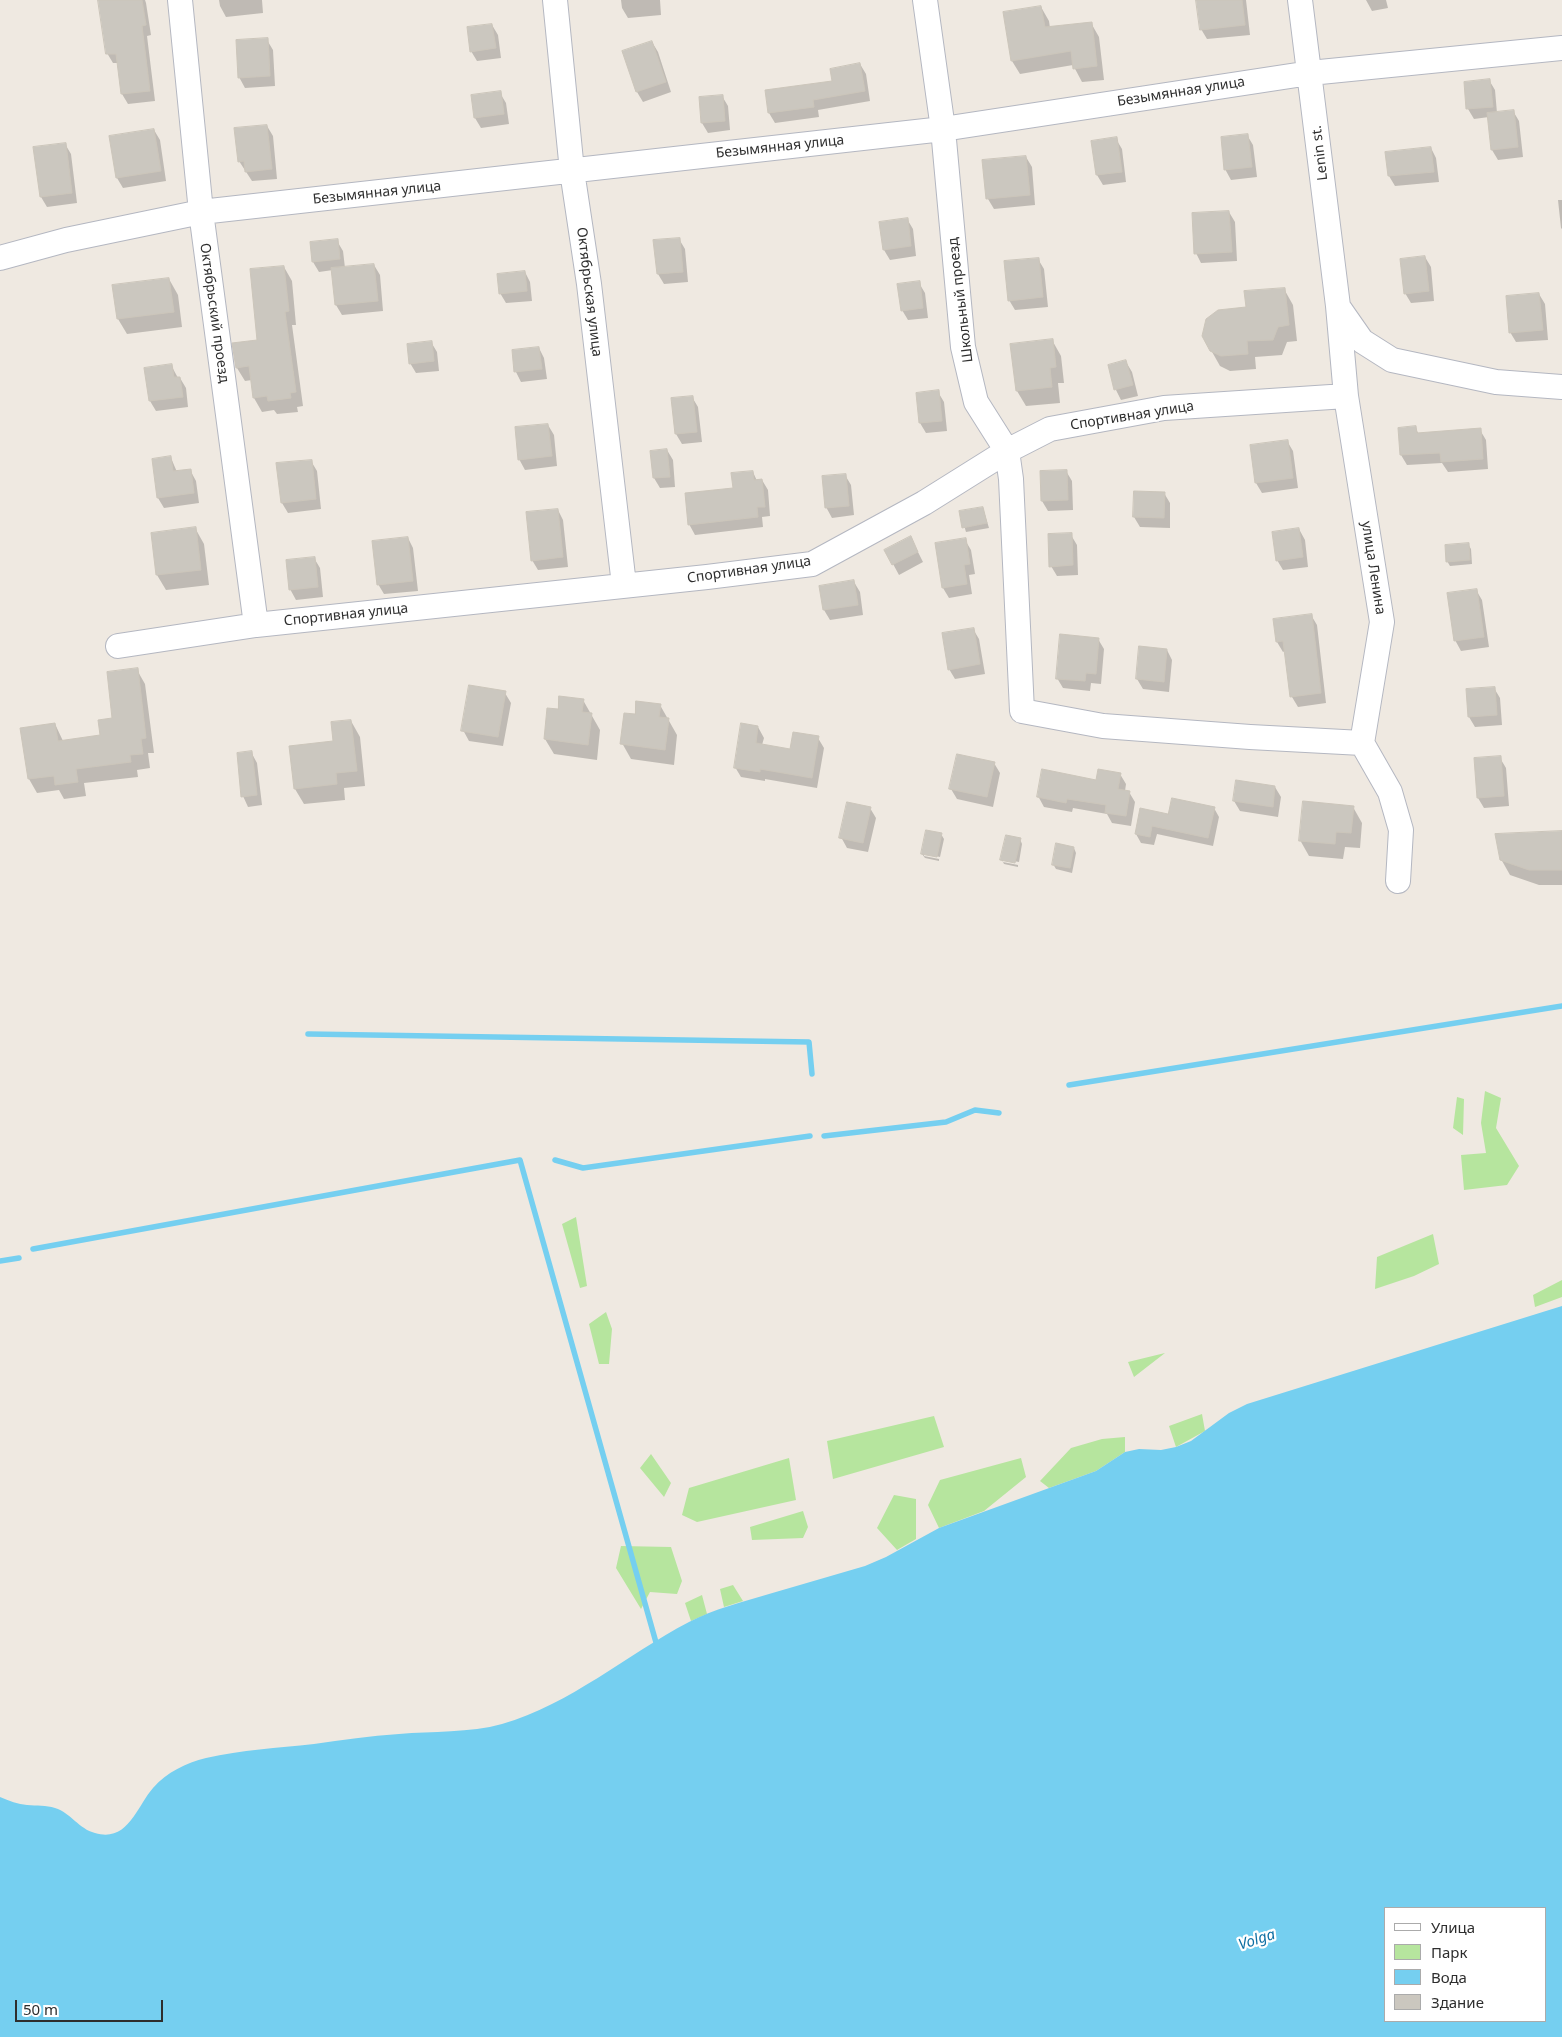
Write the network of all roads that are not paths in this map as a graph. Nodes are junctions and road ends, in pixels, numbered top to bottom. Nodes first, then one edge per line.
1 (180, 0) edge
2 (555, 0) edge
3 (925, 0) edge
4 (1300, 0) edge
5 (1562, 48) edge
6 (1310, 73) junction
7 (943, 129) junction
8 (572, 171) junction
9 (200, 212) junction
10 (0, 258) edge
11 (1338, 306) junction
12 (1562, 387) edge
13 (1346, 396) junction
14 (1007, 451) junction
15 (624, 585) junction
16 (256, 625) junction
17 (118, 646) dead end
18 (1362, 743) junction
19 (1398, 881) dead end

1 - 9 street, Октябрьский проезд
2 - 8 street, Октябрьская улица
3 - 7 street, Школьный проезд
4 - 6 street, Lenin st.
5 - 6 street, Безымянная улица
6 - 7 street, Безымянная улица
6 - 11 street, Lenin st.
7 - 8 street, Безымянная улица
7 - 14 street, Школьный проезд
8 - 9 street, Безымянная улица
8 - 15 street, Октябрьская улица
9 - 10 street, Безымянная улица
9 - 16 street, Октябрьский проезд
11 - 12 street
11 - 13 street, улица Ленина
13 - 14 street, Спортивная улица
13 - 18 street, улица Ленина
14 - 15 street, Спортивная улица
14 - 18 street, Школьный проезд
15 - 16 street, Спортивная улица
16 - 17 street, Спортивная улица
18 - 19 street

